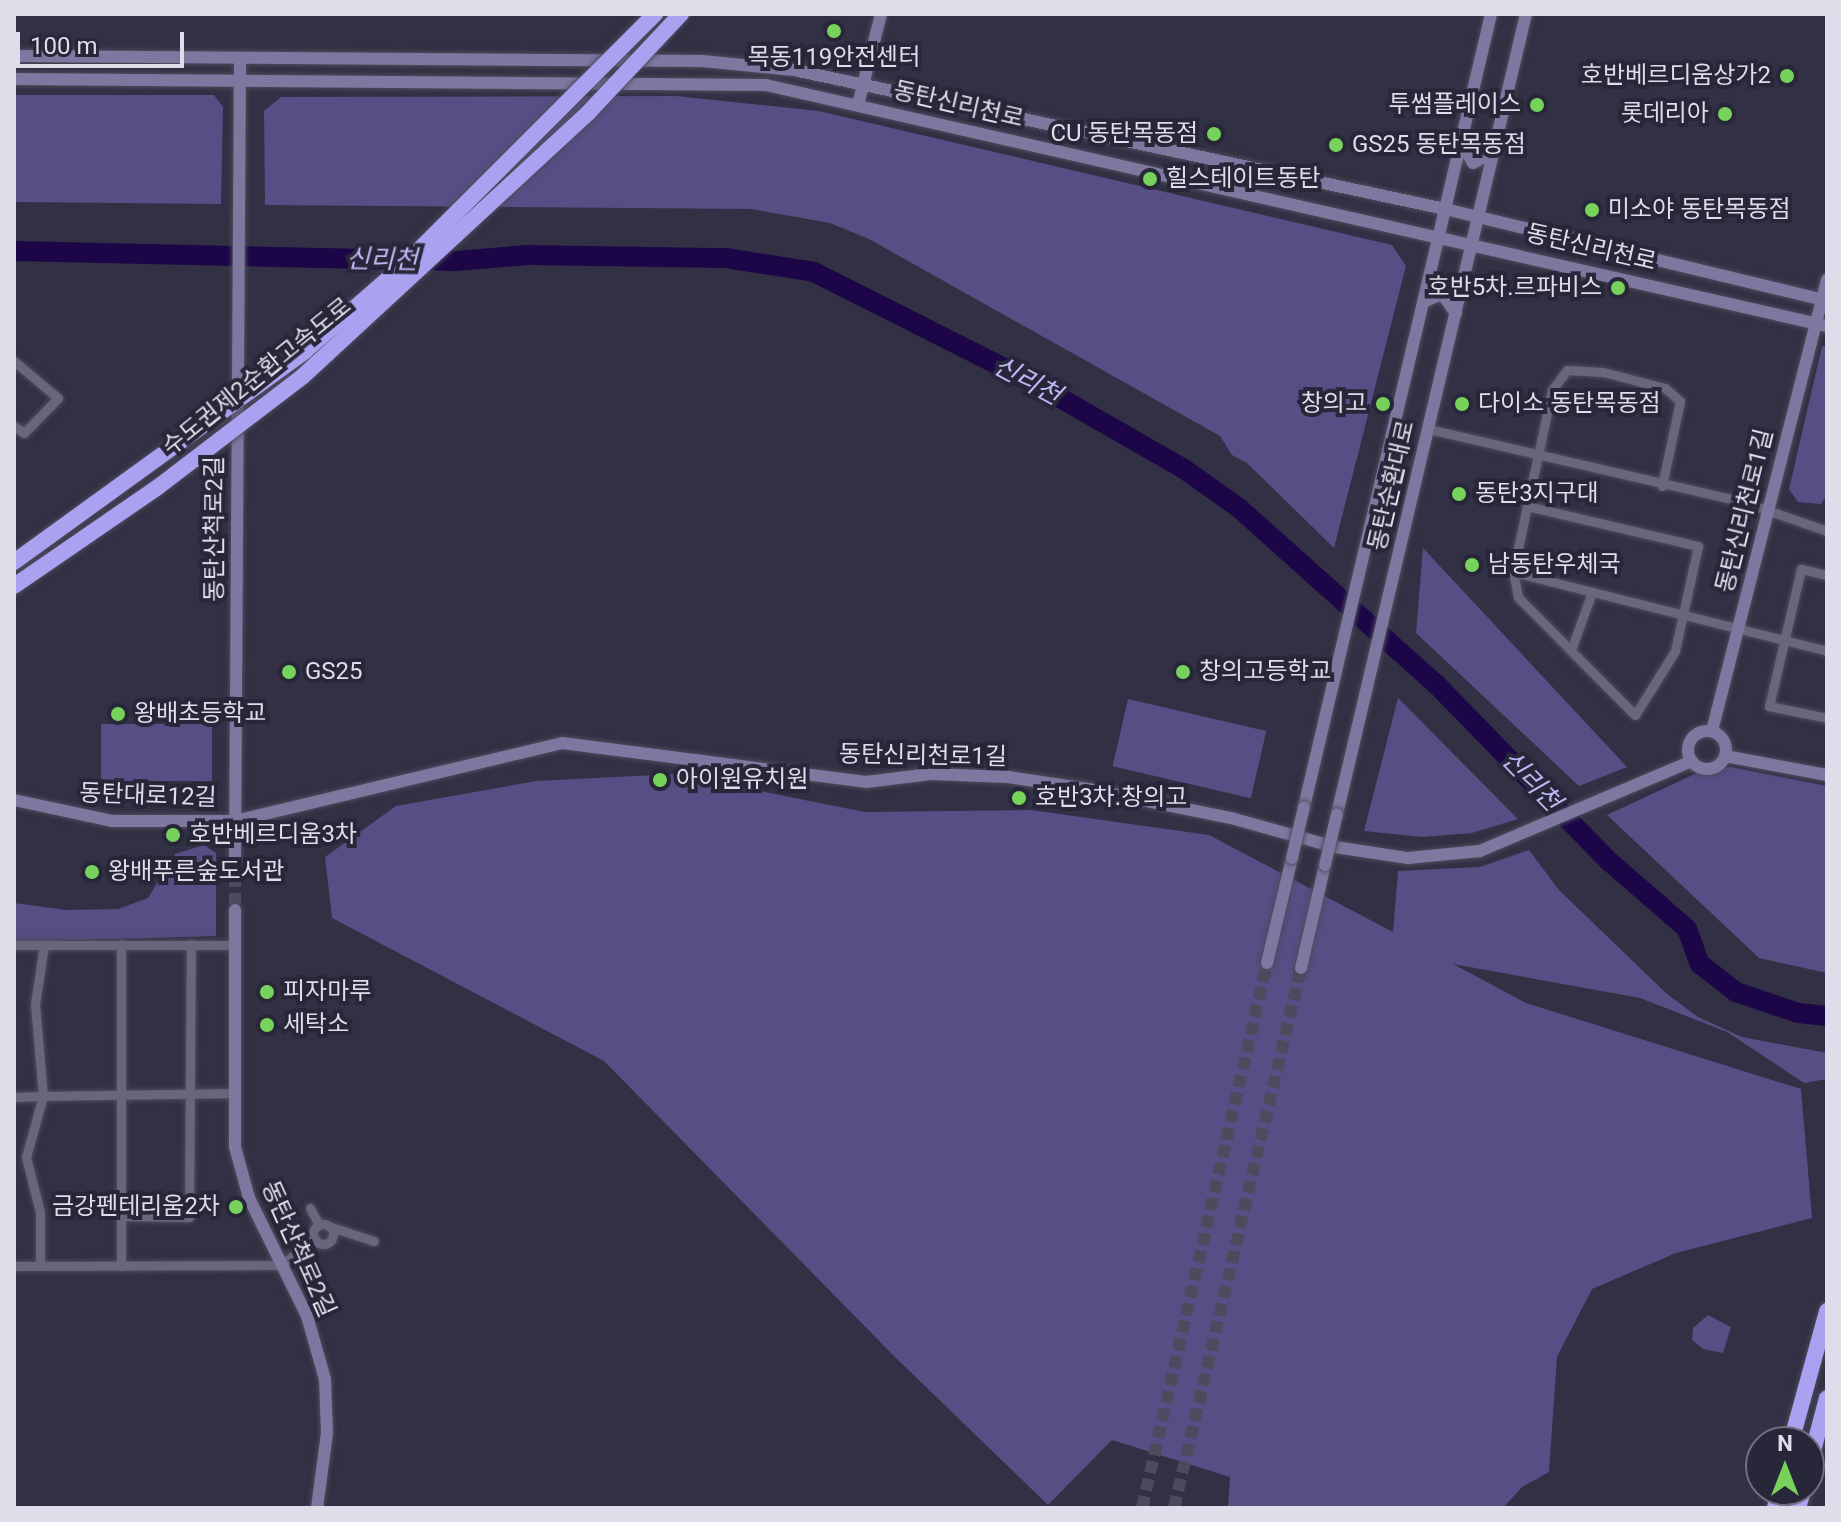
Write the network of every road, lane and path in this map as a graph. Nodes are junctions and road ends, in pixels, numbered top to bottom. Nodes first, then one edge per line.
1 (655, 14) edge
2 (681, 14) edge
3 (881, 14) edge
4 (1491, 14) edge
5 (1526, 14) edge
6 (14, 56) edge
7 (175, 57) junction
8 (240, 58) junction
9 (298, 58) junction
10 (794, 70) junction
11 (14, 79) edge
12 (178, 79) junction
13 (240, 80) junction
14 (299, 80) junction
15 (863, 84) junction
16 (787, 89) junction
17 (932, 98) junction
18 (858, 105) junction
19 (923, 120) junction
20 (1461, 140) junction
21 (1494, 152) junction
22 (1361, 192) junction
23 (1445, 209) junction
24 (1356, 217) junction
25 (1478, 218) junction
26 (1439, 235) junction
27 (1553, 236) junction
28 (1473, 243) junction
29 (1546, 260) junction
30 (1827, 279) edge
31 (1824, 301) edge
32 (1423, 302) junction
33 (1456, 313) junction
34 (1821, 325) edge
35 (14, 361) edge
36 (14, 426) edge
37 (1428, 429) junction
38 (1538, 455) junction
39 (1662, 486) junction
40 (1527, 506) junction
41 (1767, 513) junction
42 (1827, 531) edge
43 (14, 562) edge
44 (1513, 572) junction
45 (1827, 575) edge
46 (14, 586) edge
47 (1592, 592) junction
48 (1683, 614) junction
49 (1740, 629) junction
50 (1784, 640) junction
51 (1571, 650) junction
52 (1827, 651) edge
53 (1827, 718) edge
54 (1712, 731) junction
55 (1725, 756) junction
56 (1692, 761) junction
57 (1827, 775) edge
58 (14, 800) edge
59 (235, 821) junction
60 (235, 857) tunnel mouth
61 (235, 910) tunnel mouth
62 (121, 944) junction
63 (191, 944) junction
64 (14, 945) edge
65 (44, 945) junction
66 (235, 945) junction
67 (1267, 963) tunnel mouth
68 (1301, 968) tunnel mouth
69 (191, 1091) junction
70 (121, 1092) junction
71 (235, 1093) junction
72 (43, 1096) junction
73 (14, 1097) edge
74 (310, 1208) dead end
75 (122, 1216) junction
76 (319, 1225) junction
77 (331, 1227) junction
78 (353, 1237) junction
79 (315, 1239) junction
80 (332, 1240) junction
81 (374, 1241) dead end
82 (281, 1265) junction
83 (14, 1266) edge
84 (40, 1266) junction
85 (121, 1266) junction
86 (1827, 1311) edge
87 (1827, 1398) edge
88 (1795, 1426) edge
89 (1820, 1426) edge
90 (317, 1508) edge

1 - 43 highway, 수도권제2순환고속도로, bridge
2 - 46 highway, 수도권제2순환고속도로, bridge
3 - 15 main road
4 - 20 main road, 동탄순환대로
5 - 21 main road, 동탄순환대로
6 - 7 main road, 동탄신리천로
7 - 8 main road, 동탄신리천로
7 - 12 main road
8 - 9 main road, 동탄신리천로
8 - 13 main road, 동탄산척로2길
9 - 10 main road, 동탄신리천로
9 - 14 main road
10 - 15 main road, 동탄신리천로
10 - 16 main road
11 - 12 main road, 동탄신리천로
12 - 13 main road, 동탄신리천로
13 - 14 main road, 동탄신리천로
13 - 59 main road, 동탄산척로2길
14 - 16 main road, 동탄신리천로
15 - 17 main road, 동탄신리천로
15 - 18 main road
16 - 18 main road, 동탄신리천로
17 - 19 main road
17 - 22 main road, 동탄신리천로
18 - 19 main road, 동탄신리천로
19 - 24 main road, 동탄신리천로
20 - 21 main road
20 - 23 main road, 동탄순환대로
21 - 25 main road, 동탄순환대로
22 - 23 main road, 동탄신리천로
22 - 24 main road
23 - 25 main road, 동탄신리천로
23 - 26 main road, 동탄순환대로
24 - 26 main road, 동탄신리천로
25 - 27 main road, 동탄신리천로
25 - 28 main road, 동탄순환대로
26 - 28 main road, 동탄신리천로
26 - 32 main road, 동탄순환대로
27 - 29 main road
27 - 31 main road, 동탄신리천로
28 - 29 main road, 동탄신리천로
28 - 33 main road, 동탄순환대로
29 - 34 main road, 동탄신리천로
30 - 31 main road, 동탄신리천로1길
31 - 34 main road, 동탄신리천로1길
32 - 33 main road
32 - 67 main road, 동탄순환대로, bridge
33 - 37 main road, 동탄순환대로
34 - 41 main road, 동탄신리천로1길
35 - 36 street
37 - 38 street
37 - 68 main road, 동탄순환대로, bridge
38 - 39 street
38 - 39 street
38 - 40 street
39 - 41 street
40 - 44 street
40 - 48 street
41 - 42 street
41 - 49 main road, 동탄신리천로1길
44 - 47 street
44 - 51 street
45 - 50 street
47 - 48 street
47 - 51 street
48 - 49 street
48 - 51 street
49 - 50 street
49 - 54 main road, 동탄신리천로1길
50 - 52 street
50 - 53 street
54 - 55 main road
54 - 56 main road, 동탄신리천로1길
55 - 56 main road, 동탄신리천로1길
55 - 57 main road
56 - 59 main road, 동탄신리천로1길
58 - 59 main road, 동탄대로12길
59 - 60 main road, 동탄산척로2길
61 - 66 main road, 동탄산척로2길
62 - 63 street
62 - 65 street
62 - 70 street
63 - 66 street
63 - 69 street
64 - 65 street
65 - 72 street
66 - 71 main road, 동탄산척로2길
69 - 70 street
69 - 71 street
69 - 75 street
70 - 72 street
70 - 75 street
71 - 82 main road, 동탄산척로2길
72 - 73 street
72 - 84 street
74 - 76 street
75 - 85 street
76 - 77 street
76 - 79 street
77 - 78 street
77 - 80 street
78 - 80 street
78 - 81 street
79 - 80 street
79 - 82 street
82 - 85 street
82 - 90 main road, 동탄산척로2길
83 - 84 street
84 - 85 street
86 - 88 highway
87 - 89 highway

